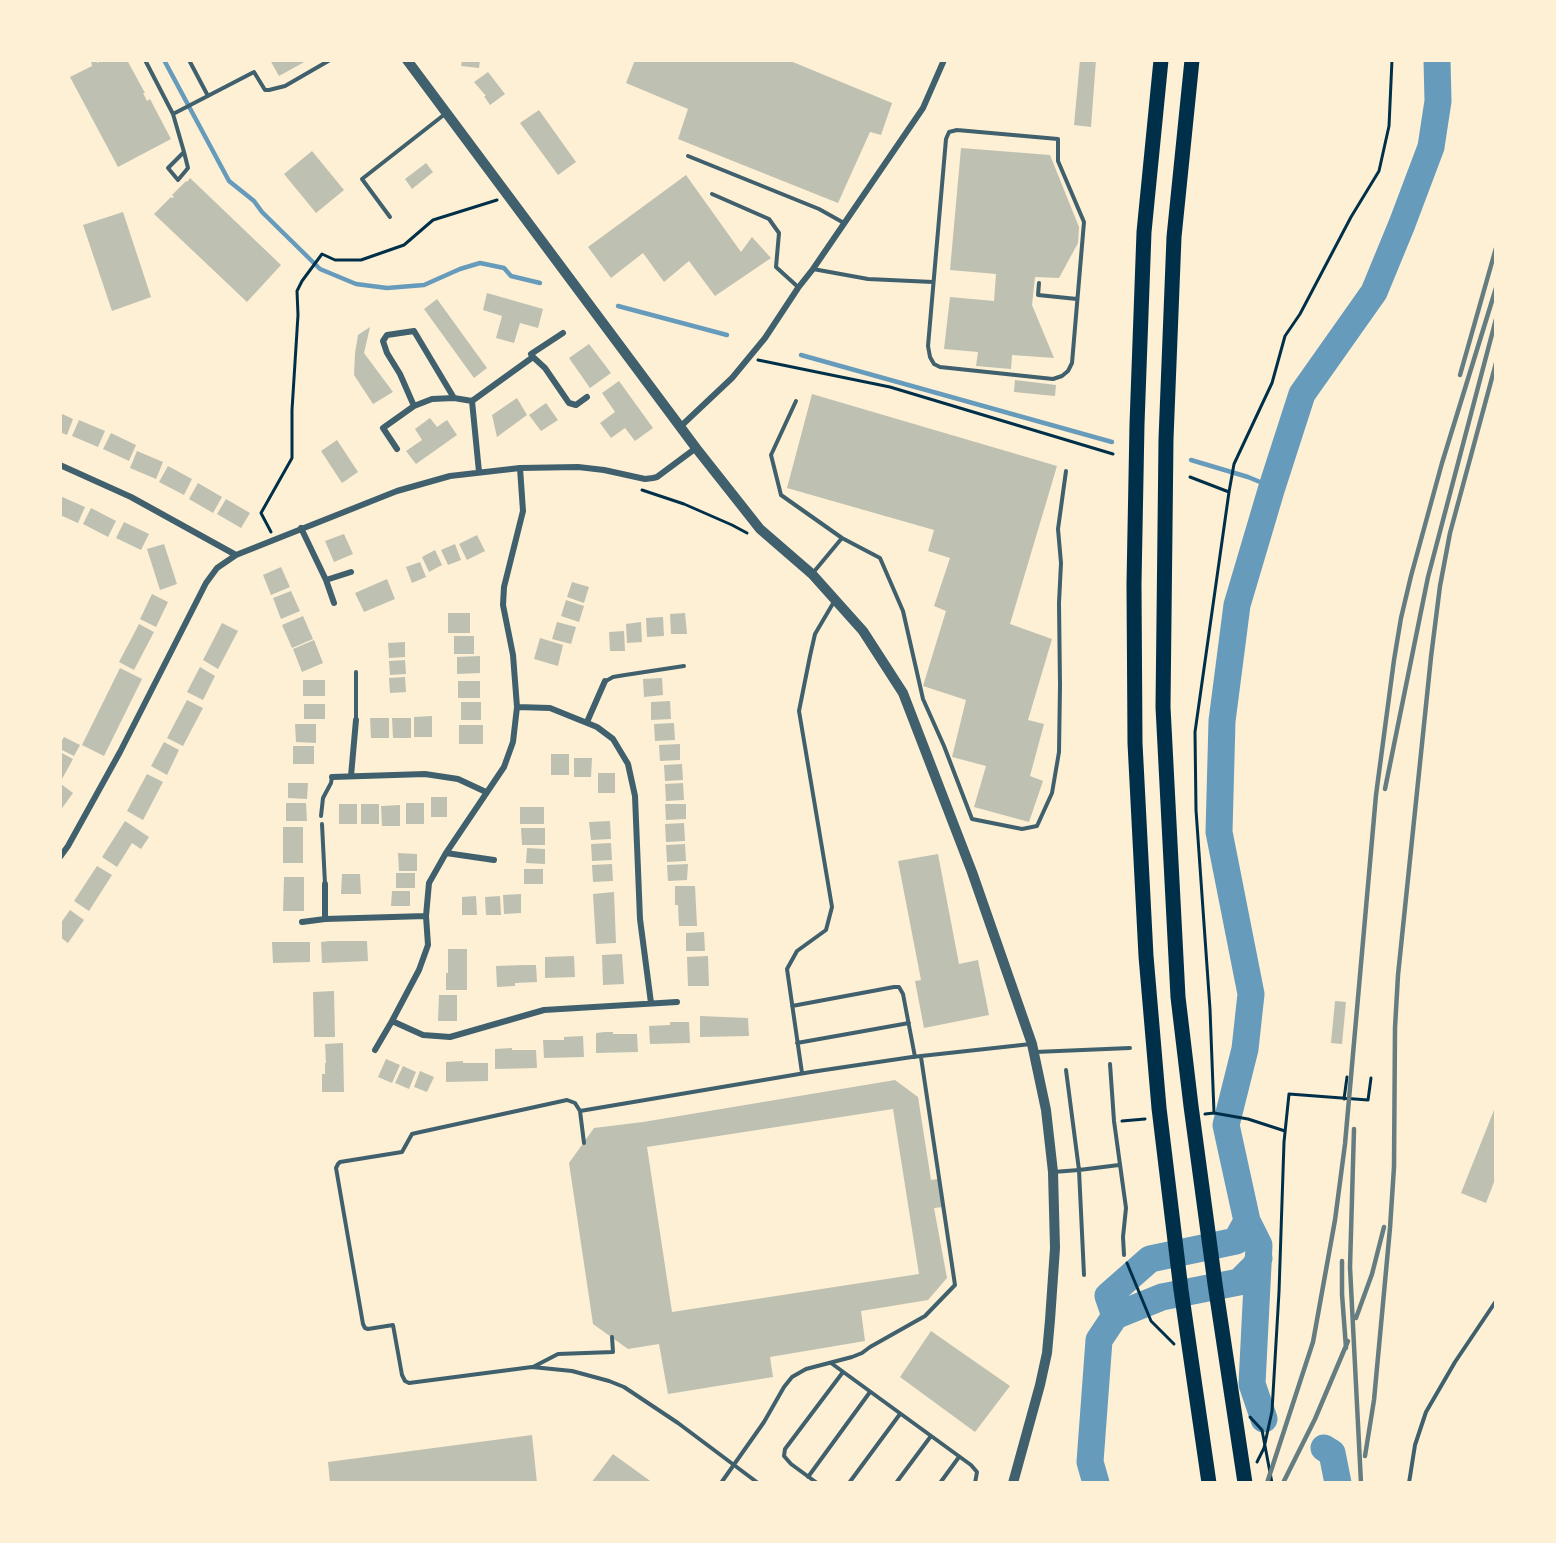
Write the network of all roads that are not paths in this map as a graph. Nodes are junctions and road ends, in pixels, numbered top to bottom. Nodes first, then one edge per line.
1 (146, 60) edge
2 (189, 60) edge
3 (330, 60) edge
4 (407, 60) edge
5 (944, 60) edge
6 (1161, 60) edge
7 (1192, 60) edge
8 (208, 96) junction
9 (446, 113) junction
10 (173, 114) junction
11 (184, 152) junction
12 (688, 156) dead end
13 (712, 194) dead end
14 (390, 217) dead end
15 (844, 224) junction
16 (813, 269) junction
17 (933, 282) junction
18 (1039, 283) dead end
19 (798, 288) junction
20 (1077, 299) junction
21 (563, 333) dead end
22 (533, 357) junction
23 (587, 397) dead end
24 (454, 398) junction
25 (472, 401) junction
26 (796, 401) dead end
27 (414, 406) junction
28 (679, 427) junction
29 (696, 448) junction
30 (397, 449) dead end
31 (60, 465) edge
32 (520, 468) junction
33 (1066, 471) dead end
34 (479, 472) junction
35 (301, 528) junction
36 (842, 538) junction
37 (236, 555) junction
38 (351, 572) dead end
39 (812, 574) junction
40 (326, 580) junction
41 (835, 600) junction
42 (334, 603) dead end
43 (684, 666) dead end
44 (356, 672) dead end
45 (605, 681) joint
46 (517, 707) junction
47 (356, 720) joint
48 (587, 722) junction
49 (351, 776) junction
50 (332, 777) joint
51 (486, 792) junction
52 (321, 816) dead end
53 (322, 824) dead end
54 (446, 853) junction
55 (60, 857) edge
56 (494, 860) dead end
57 (325, 884) joint
58 (426, 916) junction
59 (325, 919) junction
60 (302, 922) dead end
61 (677, 1002) dead end
62 (651, 1003) junction
63 (792, 1006) junction
64 (392, 1021) junction
65 (909, 1023) junction
66 (797, 1043) junction
67 (1033, 1048) junction
68 (1130, 1048) dead end
69 (375, 1050) dead end
70 (915, 1057) junction
71 (921, 1057) junction
72 (1110, 1064) dead end
73 (1066, 1070) dead end
74 (802, 1073) junction
75 (580, 1111) junction
76 (584, 1143) dead end
77 (1119, 1165) junction
78 (1079, 1170) junction
79 (1053, 1172) junction
80 (1124, 1255) road end
81 (1084, 1275) dead end
82 (1496, 1301) edge
83 (612, 1337) dead end
84 (831, 1363) junction
85 (532, 1367) junction
86 (843, 1372) junction
87 (870, 1392) junction
88 (900, 1414) junction
89 (931, 1436) junction
90 (959, 1457) junction
91 (733, 1465) junction
92 (808, 1477) junction
93 (721, 1483) edge
94 (758, 1483) edge
95 (817, 1483) edge
96 (849, 1483) edge
97 (896, 1483) edge
98 (940, 1483) edge
99 (975, 1483) edge
100 (1013, 1483) edge
101 (1209, 1483) edge
102 (1245, 1483) edge
103 (1409, 1483) edge

1 - 10 lane
2 - 8 lane
3 - 8 lane
4 - 9 street
5 - 15 street
6 - 101 highway
7 - 102 highway
8 - 10 lane
9 - 14 lane
9 - 28 street
10 - 11 lane
11 - 11 lane
12 - 15 lane
13 - 19 lane
15 - 16 street
16 - 17 lane
16 - 19 street
17 - 20 lane
17 - 20 lane
18 - 20 lane
19 - 28 street
21 - 22 street
22 - 23 street
22 - 25 street
24 - 25 street
24 - 27 street
24 - 27 street
25 - 34 street
26 - 36 lane
27 - 30 street
28 - 29 street
29 - 32 street
29 - 39 street
31 - 37 street
32 - 34 street
32 - 46 street
33 - 36 lane
34 - 35 street
35 - 37 street
35 - 40 street
36 - 39 lane
37 - 55 street
38 - 40 street
39 - 41 street
40 - 42 street
41 - 63 lane
41 - 67 street
43 - 45 lane
44 - 47 lane
45 - 48 street
46 - 48 street
46 - 51 street
47 - 49 street
48 - 62 street
49 - 50 street
49 - 51 street
50 - 52 lane
51 - 54 street
53 - 57 lane
54 - 56 street
54 - 58 street
57 - 59 street
58 - 59 street
58 - 64 street
59 - 60 street
61 - 62 street
62 - 64 street
63 - 65 lane
63 - 66 lane
64 - 69 street
65 - 66 lane
65 - 70 lane
66 - 74 lane
67 - 68 lane
67 - 71 lane
67 - 79 street
70 - 71 lane
70 - 74 lane
71 - 84 lane
72 - 77 lane
73 - 78 lane
74 - 75 lane
75 - 76 lane
75 - 85 lane
77 - 78 lane
77 - 80 lane
78 - 79 lane
78 - 81 lane
79 - 100 street
82 - 103 lane
83 - 85 lane
84 - 86 lane
84 - 91 lane
85 - 91 lane
86 - 87 lane
86 - 92 lane
87 - 88 lane
87 - 92 lane
88 - 89 lane
88 - 96 lane
89 - 90 lane
89 - 97 lane
90 - 98 lane
90 - 99 lane
91 - 93 lane
91 - 94 lane
92 - 95 lane

